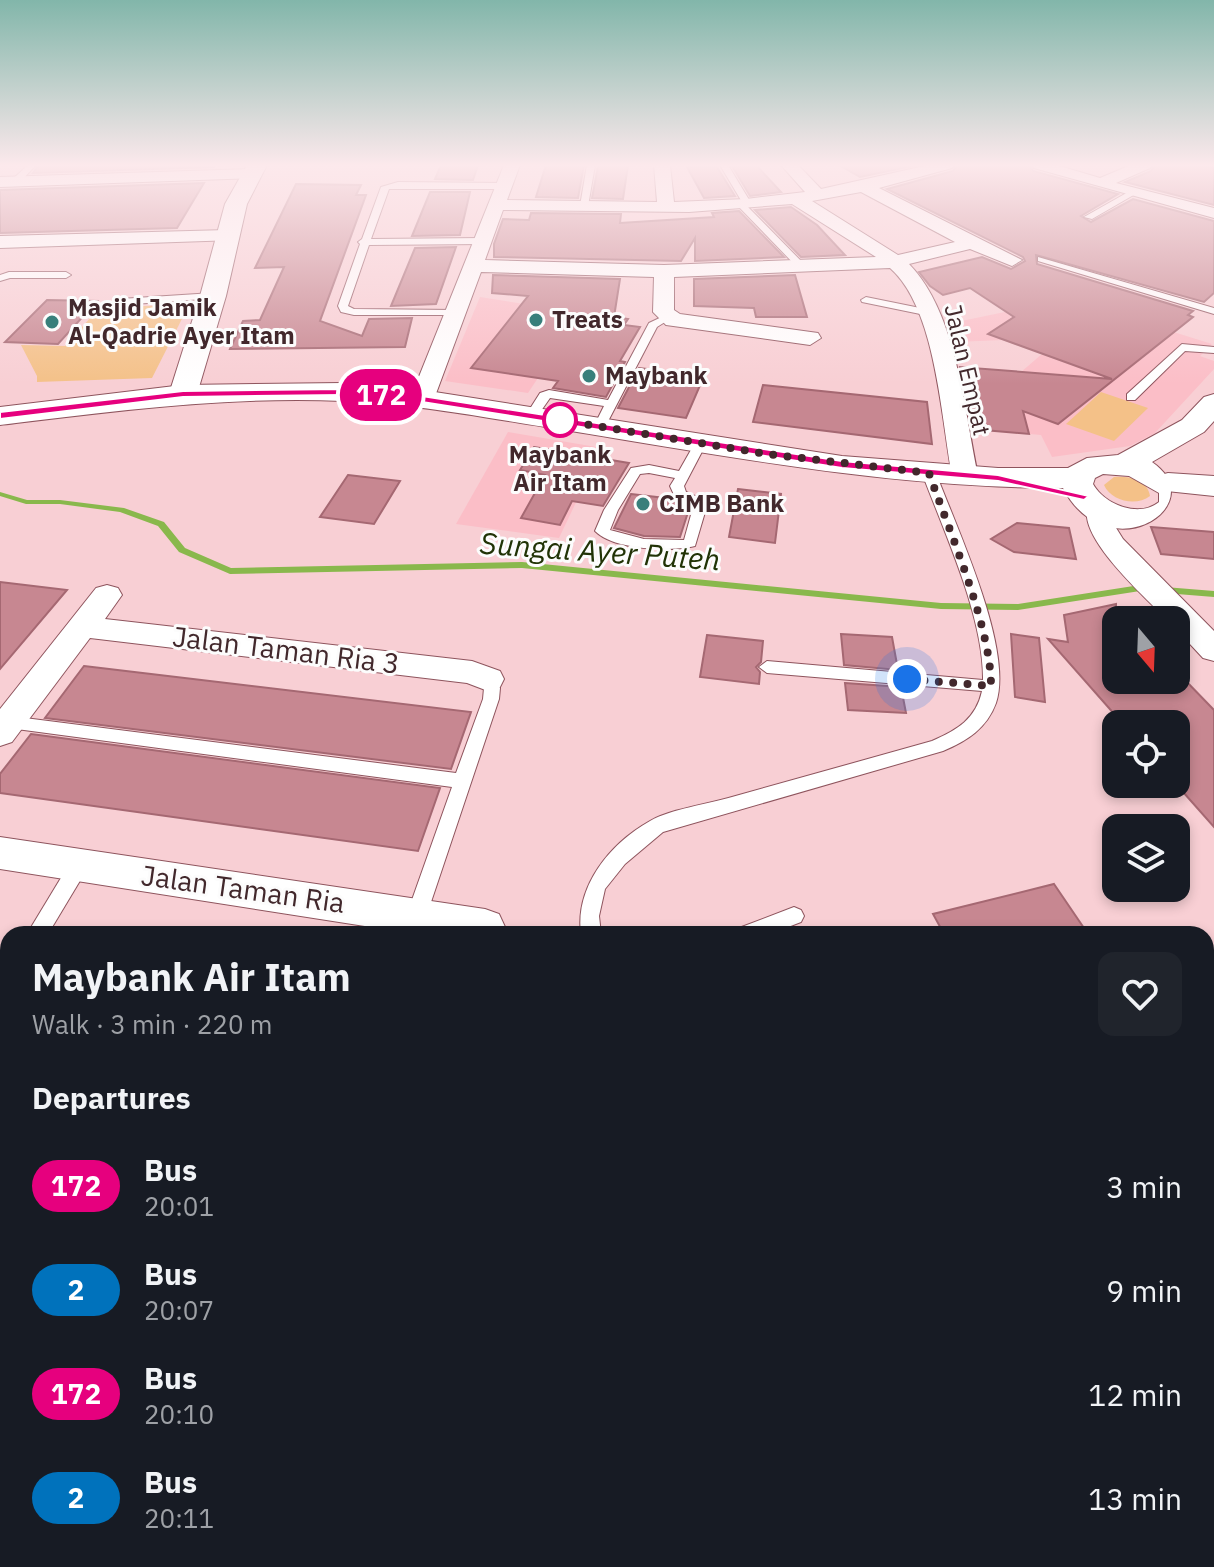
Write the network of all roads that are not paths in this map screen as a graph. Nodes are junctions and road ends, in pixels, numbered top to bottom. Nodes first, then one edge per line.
1 (147, 238) edge
2 (227, 238) edge
3 (364, 238) edge
4 (484, 238) edge
5 (775, 238) edge
6 (858, 238) edge
7 (964, 238) edge
8 (483, 241) junction
9 (0, 242) edge
10 (363, 242) junction
11 (973, 243) junction
12 (1041, 259) dead end
13 (1012, 260) dead end
14 (895, 262) junction
15 (473, 266) junction
16 (801, 266) junction
17 (664, 271) junction
18 (66, 275) dead end
19 (0, 278) edge
20 (213, 296) junction
21 (866, 300) dead end
22 (120, 302) dead end
23 (1214, 311) edge
24 (456, 313) junction
25 (930, 313) junction
26 (668, 317) junction
27 (810, 338) dead end
28 (1214, 350) edge
29 (183, 394) junction
30 (1131, 397) dead end
31 (422, 399) junction
32 (1214, 403) edge
33 (12, 414) edge
34 (606, 415) junction
35 (1193, 426) junction
36 (700, 444) junction
37 (1123, 465) junction
38 (929, 473) junction
39 (682, 475) junction
40 (965, 475) junction
41 (1214, 486) edge
42 (1169, 489) junction
43 (1087, 494) junction
44 (1214, 506) edge
45 (1135, 518) junction
46 (1140, 569) junction
47 (107, 595) dead end
48 (82, 627) junction
49 (1214, 650) edge
50 (767, 667) dead end
51 (488, 679) joint
52 (991, 686) junction
53 (4, 727) edge
54 (462, 781) junction
55 (0, 853) edge
56 (80, 864) junction
57 (417, 914) junction
58 (794, 916) dead end
59 (42, 926) edge
60 (480, 926) edge
61 (589, 926) edge
62 (767, 926) edge

1 - 9 street
2 - 20 main road
3 - 10 lane
4 - 8 street
5 - 16 lane
6 - 14 street, Jalan Empat
7 - 11 street
8 - 10 lane
8 - 15 street
10 - 24 lane
11 - 13 street
11 - 14 street
12 - 23 lane
14 - 16 street
14 - 25 street, Jalan Empat
15 - 17 street
15 - 24 street
16 - 17 street
17 - 26 street
18 - 19 lane
20 - 22 lane
20 - 29 main road
21 - 25 lane
24 - 31 street
25 - 40 street, Jalan Empat
26 - 27 street
26 - 34 lane
28 - 30 lane
29 - 31 main road
29 - 33 main road
31 - 34 main road
32 - 35 main road
34 - 36 main road
35 - 37 main road
35 - 42 main road
36 - 38 main road
36 - 39 lane
37 - 42 main road
37 - 43 main road
38 - 40 main road
38 - 52 lane
39 - 39 lane
40 - 43 main road
41 - 42 main road
42 - 44 main road
42 - 45 main road
43 - 45 main road
43 - 46 street
45 - 46 street
46 - 49 street
47 - 48 street
48 - 51 street, Jalan Taman Ria 3
48 - 53 street
50 - 52 lane
51 - 54 lane
52 - 61 lane
53 - 54 lane
54 - 57 lane
55 - 56 street, Jalan Taman Ria
56 - 57 street, Jalan Taman Ria
56 - 59 lane
57 - 60 street, Jalan Taman Ria
58 - 62 lane

